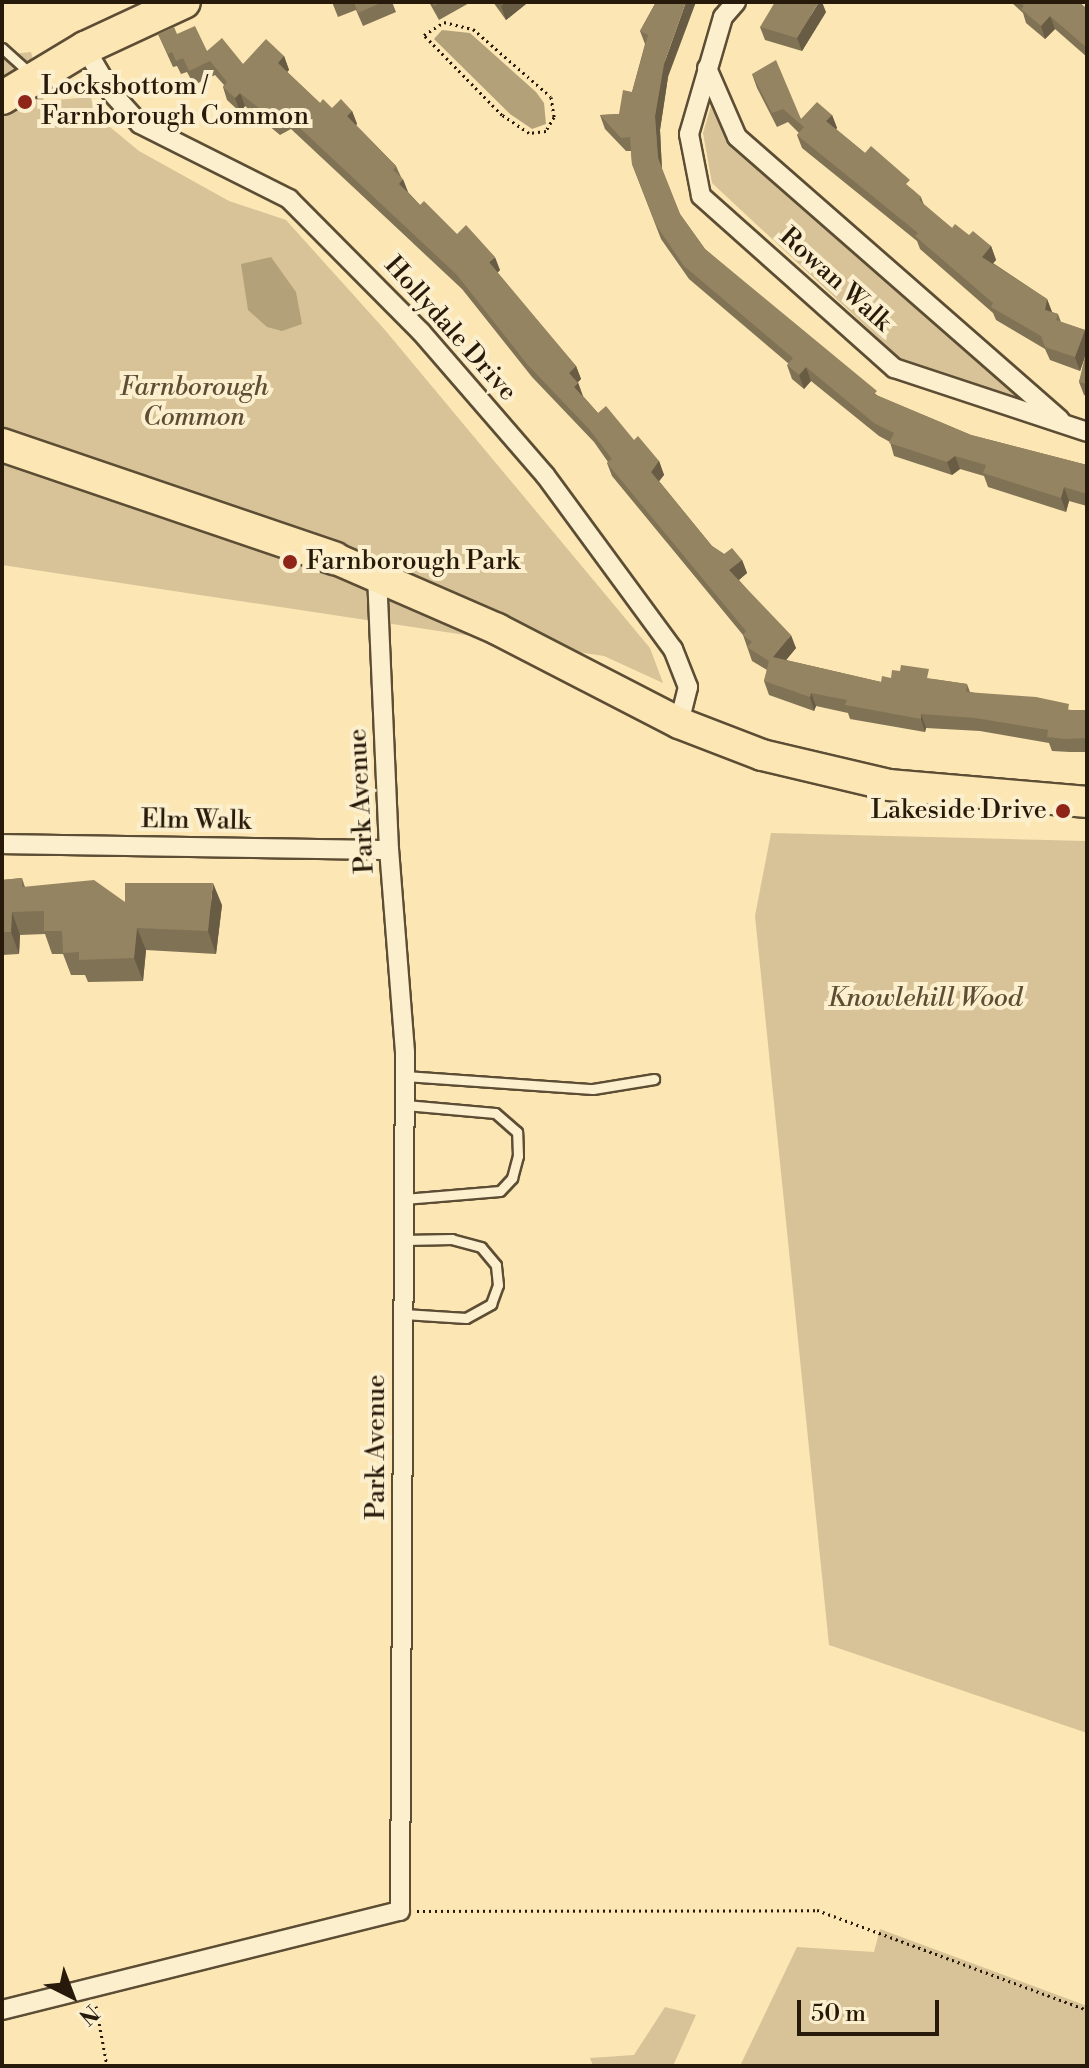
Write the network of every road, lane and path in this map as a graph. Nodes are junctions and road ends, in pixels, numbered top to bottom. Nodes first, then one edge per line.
1 (184, 2) edge
2 (736, 2) edge
3 (2, 48) edge
4 (85, 48) junction
5 (707, 68) junction
6 (34, 77) junction
7 (551, 97) joint
8 (2, 98) edge
9 (1068, 427) junction
10 (1087, 432) edge
11 (2, 445) edge
12 (334, 558) joint
13 (377, 574) junction
14 (679, 723) junction
15 (1087, 802) edge
16 (2, 844) edge
17 (389, 850) junction
18 (405, 1076) junction
19 (654, 1079) dead end
20 (405, 1105) junction
21 (404, 1199) junction
22 (404, 1240) junction
23 (404, 1314) junction
24 (400, 1911) junction
25 (93, 1987) junction
26 (2, 2010) edge
27 (1087, 2010) edge
28 (107, 2066) edge

1 - 4 highway
2 - 5 street, Rowan Walk
3 - 6 lane
4 - 6 highway
4 - 14 street, Hollydale Drive
5 - 9 street, Rowan Walk
5 - 9 street, Rowan Walk
6 - 8 highway
7 - 7 path
9 - 10 street, Rowan Walk
11 - 12 highway
12 - 13 main road
13 - 14 main road
13 - 17 street, Park Avenue
14 - 15 main road
16 - 17 street, Elm Walk
17 - 18 street, Park Avenue
18 - 19 lane
18 - 20 street, Park Avenue
20 - 21 street, Park Avenue
20 - 21 lane
21 - 22 street, Park Avenue
22 - 23 street, Park Avenue
22 - 23 lane
23 - 24 street, Park Avenue
24 - 25 street
24 - 27 path
25 - 26 street
25 - 28 path

